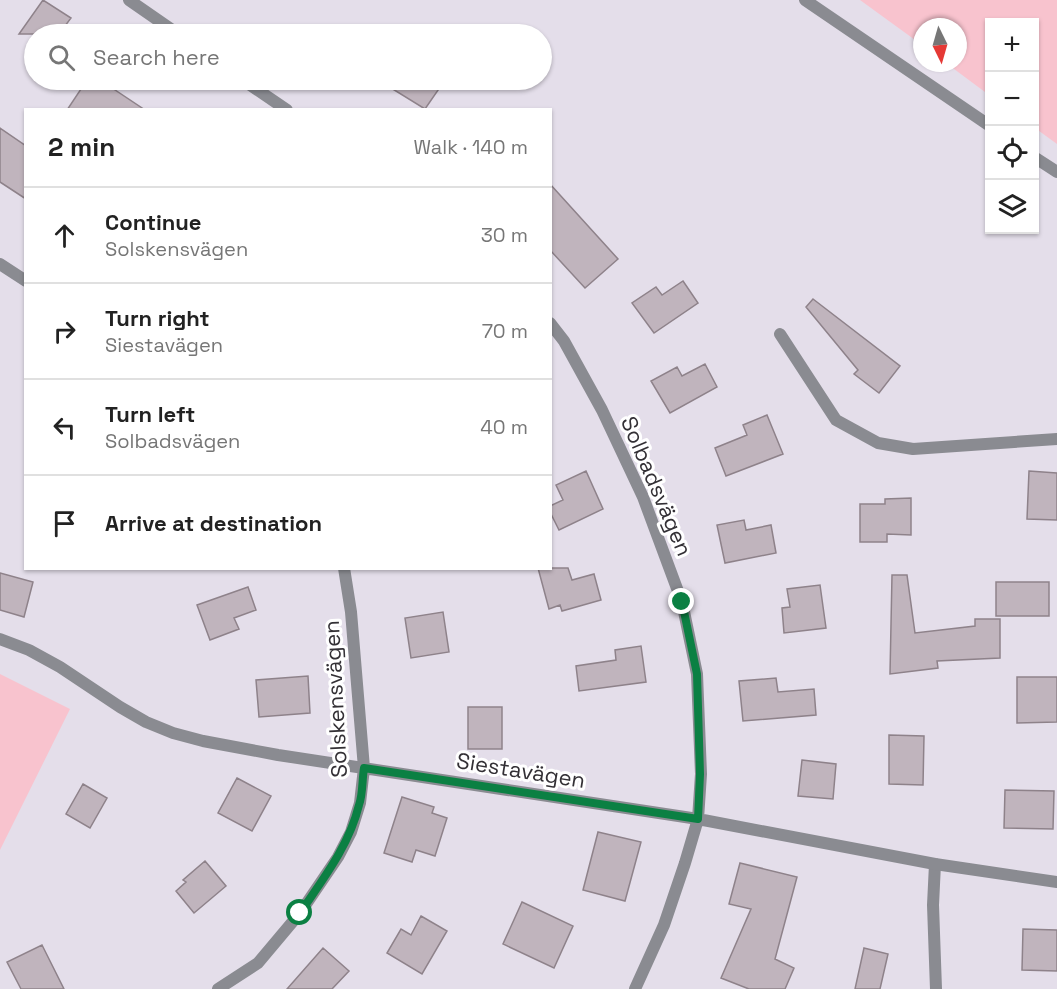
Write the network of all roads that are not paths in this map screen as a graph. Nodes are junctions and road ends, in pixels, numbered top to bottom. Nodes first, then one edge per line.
1 (129, 0) edge
2 (805, 0) edge
3 (164, 24) edge
4 (258, 90) edge
5 (284, 108) edge
6 (985, 123) edge
7 (1039, 160) edge
8 (1057, 172) edge
9 (0, 264) edge
10 (24, 280) edge
11 (552, 326) edge
12 (780, 334) dead end
13 (1057, 439) edge
14 (344, 570) edge
15 (0, 639) edge
16 (364, 768) junction
17 (698, 819) junction
18 (935, 864) junction
19 (1057, 882) edge
20 (218, 989) edge
21 (635, 989) edge
22 (936, 989) edge

1 - 3 street
2 - 6 street
4 - 5 street
7 - 8 street
9 - 10 street
11 - 17 street, Solbadsvägen
12 - 13 street
14 - 16 street, Solskensvägen
15 - 16 street, Siestavägen
16 - 17 street, Siestavägen
16 - 20 street, Solskensvägen
17 - 18 street, Siestavägen
17 - 21 street, Solbadsvägen
18 - 19 street, Siestavägen
18 - 22 street

